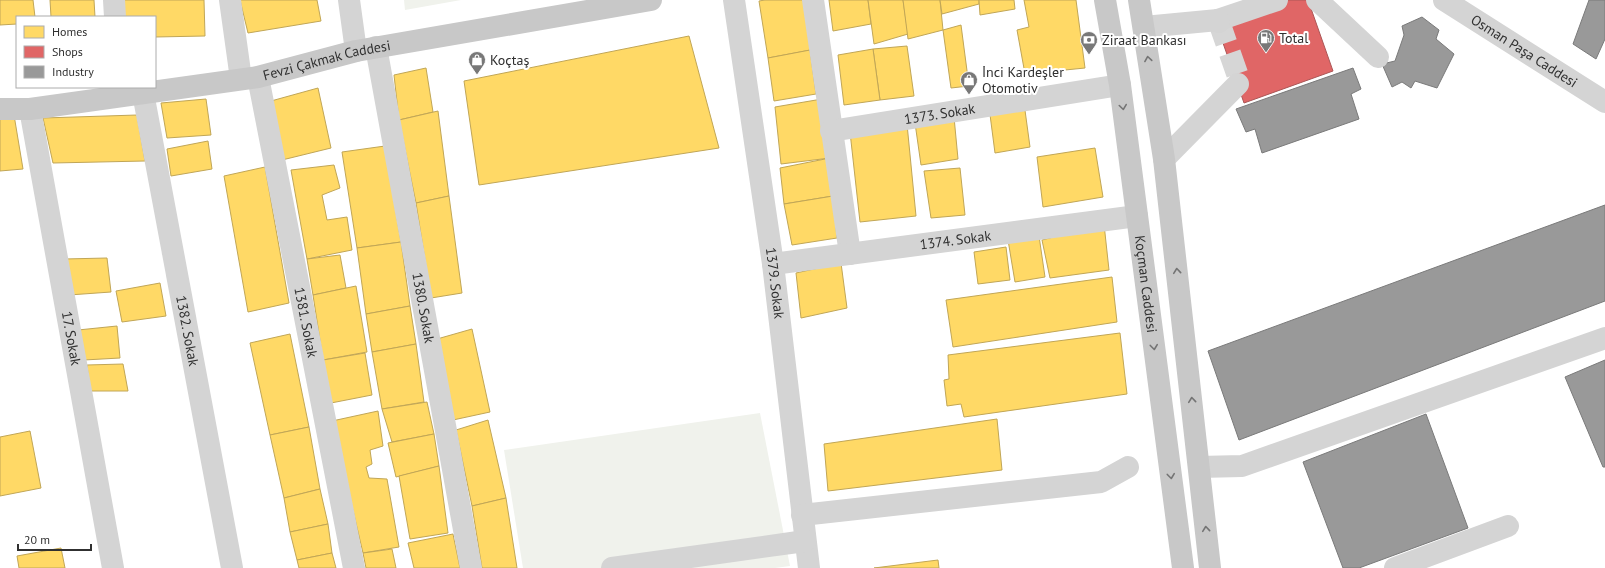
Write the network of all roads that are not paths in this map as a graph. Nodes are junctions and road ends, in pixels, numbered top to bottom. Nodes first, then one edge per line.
1 (114, 0) edge
2 (230, 0) edge
3 (349, 0) edge
4 (651, 0) edge
5 (734, 0) edge
6 (813, 0) edge
7 (1105, 0) edge
8 (1139, 0) edge
9 (1277, 0) edge
10 (1317, 0) edge
11 (1444, 0) edge
12 (115, 16) edge
13 (1144, 27) junction
14 (366, 49) junction
15 (1378, 57) dead end
16 (250, 78) junction
17 (1238, 84) dead end
18 (1120, 85) junction
19 (119, 92) edge
20 (143, 93) junction
21 (1605, 102) edge
22 (0, 109) edge
23 (30, 109) junction
24 (831, 131) junction
25 (1164, 159) junction
26 (1137, 216) junction
27 (850, 254) junction
28 (773, 264) junction
29 (1605, 338) edge
30 (1128, 467) dead end
31 (1199, 467) junction
32 (802, 515) junction
33 (1508, 526) dead end
34 (805, 541) junction
35 (113, 568) edge
36 (232, 568) edge
37 (354, 568) edge
38 (471, 568) edge
39 (612, 568) edge
40 (809, 568) edge
41 (1183, 568) edge
42 (1210, 568) edge
43 (1395, 568) edge

1 - 12 street
2 - 16 street, 1381. Sokak
3 - 14 street, 1380. Sokak
4 - 14 main road, Fevzi Çakmak Caddesi
5 - 28 street, 1379. Sokak
6 - 24 street
7 - 18 main road, Koçman Caddesi
8 - 13 main road
9 - 13 street
10 - 15 street
11 - 21 street, Osman Paşa Caddesi
25 -> 13 main road
14 - 16 main road, Fevzi Çakmak Caddesi
14 - 38 street, 1380. Sokak
16 - 20 main road, Fevzi Çakmak Caddesi
16 - 37 street, 1381. Sokak
17 - 25 street
18 - 24 street, 1373. Sokak
18 -> 26 main road, Koçman Caddesi
19 - 20 main road, Fevzi Çakmak Caddesi
19 - 23 main road, Fevzi Çakmak Caddesi
20 - 36 street, 1382. Sokak
22 - 23 main road, Fevzi Çakmak Caddesi
23 - 35 street, 17. Sokak
24 - 27 street
31 -> 25 main road
26 - 27 street, 1374. Sokak
26 -> 41 main road, Koçman Caddesi
27 - 28 street, 1374. Sokak
28 - 32 street, 1379. Sokak
29 - 31 street
30 - 32 street
42 -> 31 main road
32 - 34 street, 1379. Sokak
33 - 43 street
34 - 39 street
34 - 40 street, 1379. Sokak

